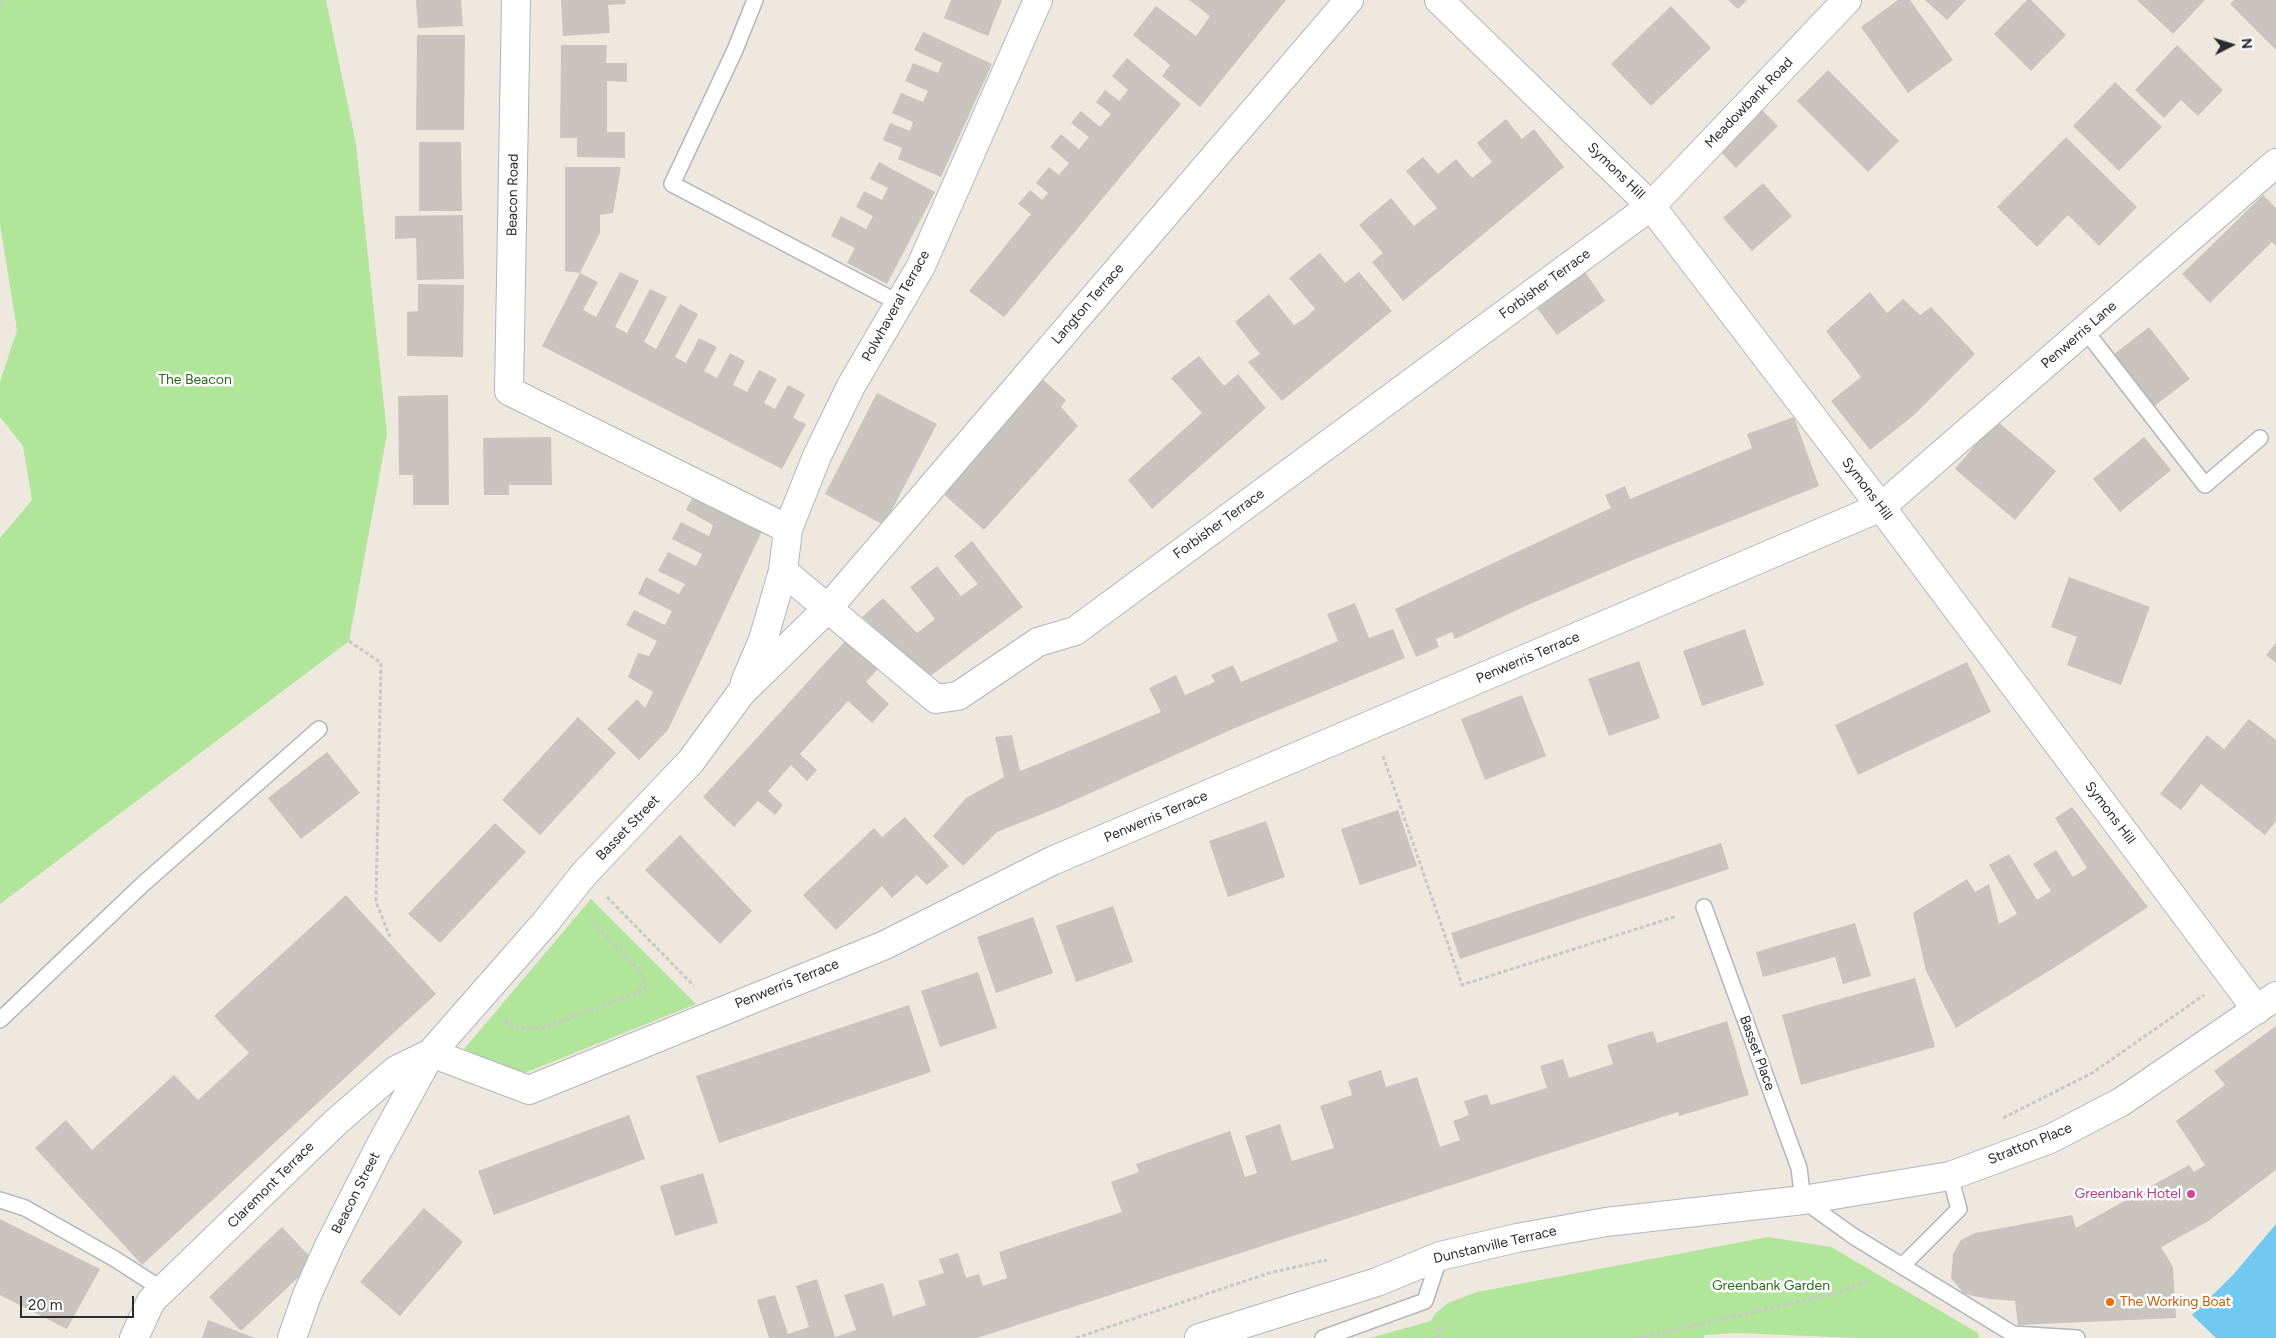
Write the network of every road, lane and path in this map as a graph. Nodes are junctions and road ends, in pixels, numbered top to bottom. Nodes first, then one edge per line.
1 (3, 0) edge
2 (516, 0) edge
3 (755, 0) edge
4 (1038, 0) edge
5 (1349, 0) edge
6 (1439, 0) edge
7 (1847, 0) edge
8 (0, 6) edge
9 (2276, 163) edge
10 (1651, 206) junction
11 (899, 303) junction
12 (2085, 330) junction
13 (2260, 438) dead end
14 (1881, 507) junction
15 (788, 528) junction
16 (783, 571) junction
17 (828, 608) junction
18 (349, 641) dead end
19 (740, 693) junction
20 (1372, 724) junction
21 (319, 729) dead end
22 (592, 881) junction
23 (1704, 907) joint
24 (589, 919) junction
25 (582, 926) dead end
26 (390, 937) dead end
27 (2231, 975) junction
28 (2266, 1003) edge
29 (720, 1012) junction
30 (507, 1014) dead end
31 (0, 1020) edge
32 (431, 1053) junction
33 (1999, 1120) dead end
34 (1950, 1176) junction
35 (0, 1200) edge
36 (1803, 1200) junction
37 (1440, 1256) junction
38 (1902, 1266) junction
39 (163, 1290) junction
40 (134, 1338) edge
41 (292, 1338) edge
42 (1199, 1338) edge
43 (1323, 1338) edge
44 (1637, 1338) edge
45 (2078, 1338) edge

1 - 8 path
2 - 15 street, Beacon Road
3 - 11 lane
4 - 11 street, Polwhaveral Terrace
5 - 17 street, Langton Terrace
6 - 10 street, Symons Hill
7 - 10 street, Meadowbank Road
9 - 12 street, Penwerris Lane
10 - 14 street, Symons Hill
10 - 17 street, Forbisher Terrace
11 - 15 street, Polwhaveral Terrace
12 - 13 lane
12 - 14 street, Penwerris Lane
14 - 20 street, Penwerris Terrace
14 - 27 street, Symons Hill
15 - 16 street, Polwhaveral Terrace
16 - 17 street, Forbisher Terrace
16 - 19 street, Polwhaveral Terrace
17 - 19 street, Basset Street
18 - 26 path
19 - 22 street, Basset Street
20 - 23 path
20 - 29 street, Penwerris Terrace
21 - 31 lane
22 - 24 path
22 - 29 path
22 - 32 street, Basset Street
23 - 36 lane, Basset Place
24 - 25 path
24 - 30 path
27 - 28 street, Symons Hill
27 - 33 path
28 - 34 street, Stratton Place
29 - 32 street, Penwerris Terrace
32 - 39 street, Claremont Terrace
32 - 41 street, Beacon Street
34 - 36 street, Stratton Place
34 - 38 lane
35 - 39 lane
36 - 37 street, Dunstanville Terrace
36 - 38 lane
37 - 42 street, Dunstanville Terrace
37 - 43 lane
38 - 44 path
38 - 45 lane
39 - 40 street, Claremont Terrace

